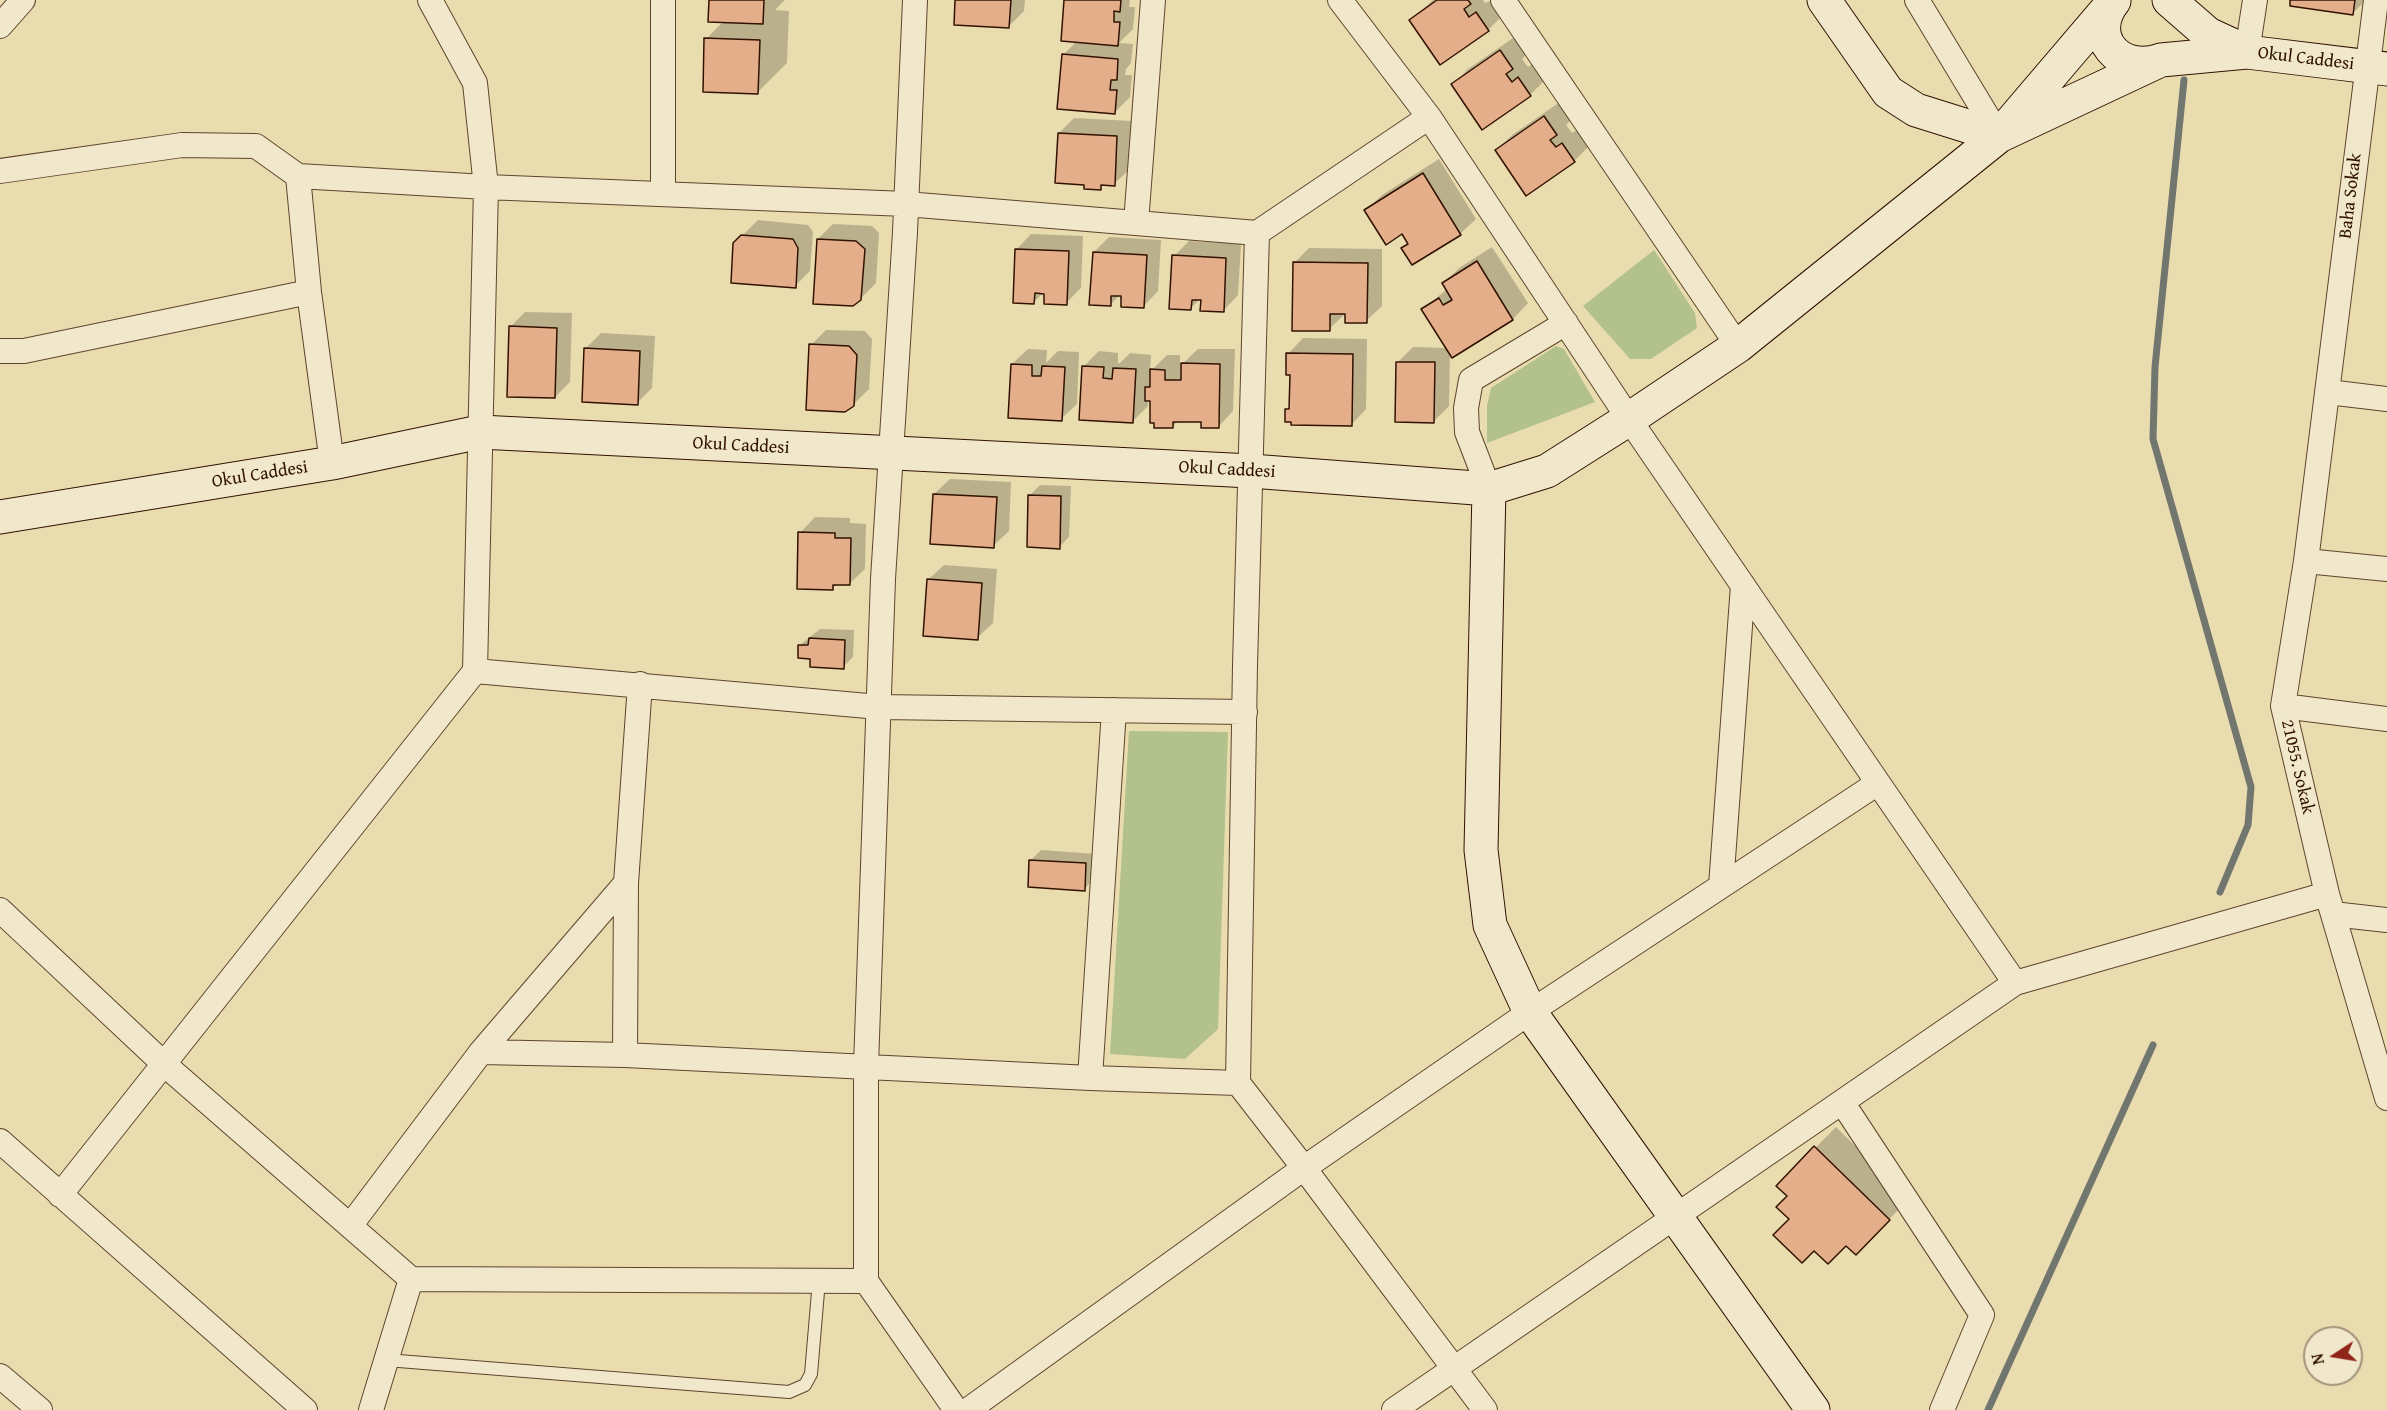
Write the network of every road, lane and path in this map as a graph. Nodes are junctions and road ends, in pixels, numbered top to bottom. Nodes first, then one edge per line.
1 (23, 0) edge
2 (430, 0) edge
3 (663, 0) edge
4 (915, 0) edge
5 (1153, 0) edge
6 (1340, 0) edge
7 (1503, 0) edge
8 (1824, 0) edge
9 (1917, 0) edge
10 (2169, 0) edge
11 (2254, 0) edge
12 (2376, 0) edge
13 (2112, 2) edge
14 (0, 26) edge
15 (2247, 52) junction
16 (2161, 60) junction
17 (2376, 67) edge
18 (1429, 117) junction
19 (1999, 136) junction
20 (0, 171) edge
21 (298, 176) junction
22 (486, 187) junction
23 (663, 194) junction
24 (906, 204) junction
25 (1136, 223) junction
26 (1257, 233) junction
27 (309, 292) junction
28 (1566, 323) junction
29 (1738, 346) junction
30 (0, 351) edge
31 (2328, 392) junction
32 (2387, 399) edge
33 (1629, 419) junction
34 (480, 432) junction
35 (891, 454) junction
36 (332, 463) junction
37 (1251, 471) junction
38 (1489, 489) junction
39 (0, 517) edge
40 (2306, 561) junction
41 (2387, 569) edge
42 (1743, 585) junction
43 (475, 671) junction
44 (639, 684) junction
45 (2283, 706) junction
46 (879, 707) junction
47 (1114, 710) junction
48 (1245, 712) junction
49 (2387, 719) edge
50 (1878, 783) junction
51 (626, 883) junction
52 (1721, 886) junction
53 (2330, 904) junction
54 (0, 910) edge
55 (2387, 920) edge
56 (2015, 983) junction
57 (1530, 1012) junction
58 (481, 1052) junction
59 (625, 1054) junction
60 (164, 1064) junction
61 (867, 1066) junction
62 (1090, 1078) junction
63 (1238, 1083) junction
64 (2387, 1098) edge
65 (1842, 1102) junction
66 (0, 1141) edge
67 (1304, 1168) junction
68 (60, 1195) junction
69 (1676, 1216) junction
70 (350, 1226) junction
71 (411, 1279) junction
72 (819, 1280) junction
73 (866, 1281) junction
74 (386, 1360) junction
75 (1455, 1368) junction
76 (0, 1376) edge
77 (1806, 1408) edge
78 (40, 1410) edge
79 (305, 1410) edge
80 (371, 1410) edge
81 (956, 1410) edge
82 (968, 1410) edge
83 (1394, 1410) edge
84 (1485, 1410) edge
85 (1942, 1410) edge

1 - 14 street
2 - 22 street
3 - 23 street
4 - 24 street
5 - 25 street
6 - 18 street
7 - 29 street
8 - 19 street
9 - 19 street
10 - 15 street, Okul Caddesi
10 - 16 street
11 - 15 street
12 - 17 street, Baha Sokak
13 - 16 street
13 - 19 street
15 - 16 street
15 - 17 street, Okul Caddesi
16 - 19 street
17 - 31 street, Baha Sokak
18 - 26 street
18 - 28 street
19 - 29 street
20 - 21 street
21 - 22 street
21 - 27 street
22 - 23 street
22 - 34 street
23 - 24 street
24 - 25 street
24 - 35 street
25 - 26 street
26 - 37 street
27 - 30 street
27 - 36 street
28 - 33 street
28 - 38 street
29 - 33 street
31 - 32 street
31 - 40 street, 21055. Sokak
33 - 38 street
33 - 42 street
34 - 35 street, Okul Caddesi
34 - 36 street, Okul Caddesi
34 - 43 street
35 - 37 street, Okul Caddesi
35 - 46 street
36 - 39 street, Okul Caddesi
37 - 38 street, Okul Caddesi
37 - 48 street
38 - 57 street
40 - 41 street
40 - 45 street, 21055. Sokak
42 - 50 street
42 - 52 street
43 - 44 street
43 - 60 street
44 - 46 street
44 - 51 street
45 - 49 street
45 - 53 street, 21055. Sokak
46 - 47 street
46 - 61 street
47 - 48 street
47 - 62 street
48 - 63 street
50 - 52 street
50 - 56 street
51 - 58 street
51 - 59 street
52 - 57 street
53 - 55 street
53 - 56 street
53 - 64 street, 21055. Sokak
54 - 60 street
56 - 65 street
57 - 67 street
57 - 69 street
58 - 59 street
58 - 70 street
59 - 61 street
60 - 68 street
60 - 70 street
61 - 62 street
61 - 73 street
62 - 63 street
63 - 67 street
65 - 69 street
65 - 85 street
66 - 68 street
67 - 75 street
67 - 82 street
68 - 79 street
69 - 75 street
69 - 77 street
70 - 71 street
71 - 72 street
71 - 74 street
72 - 73 street
72 - 74 lane
73 - 81 street
74 - 80 street
75 - 83 street
75 - 84 street
76 - 78 street

